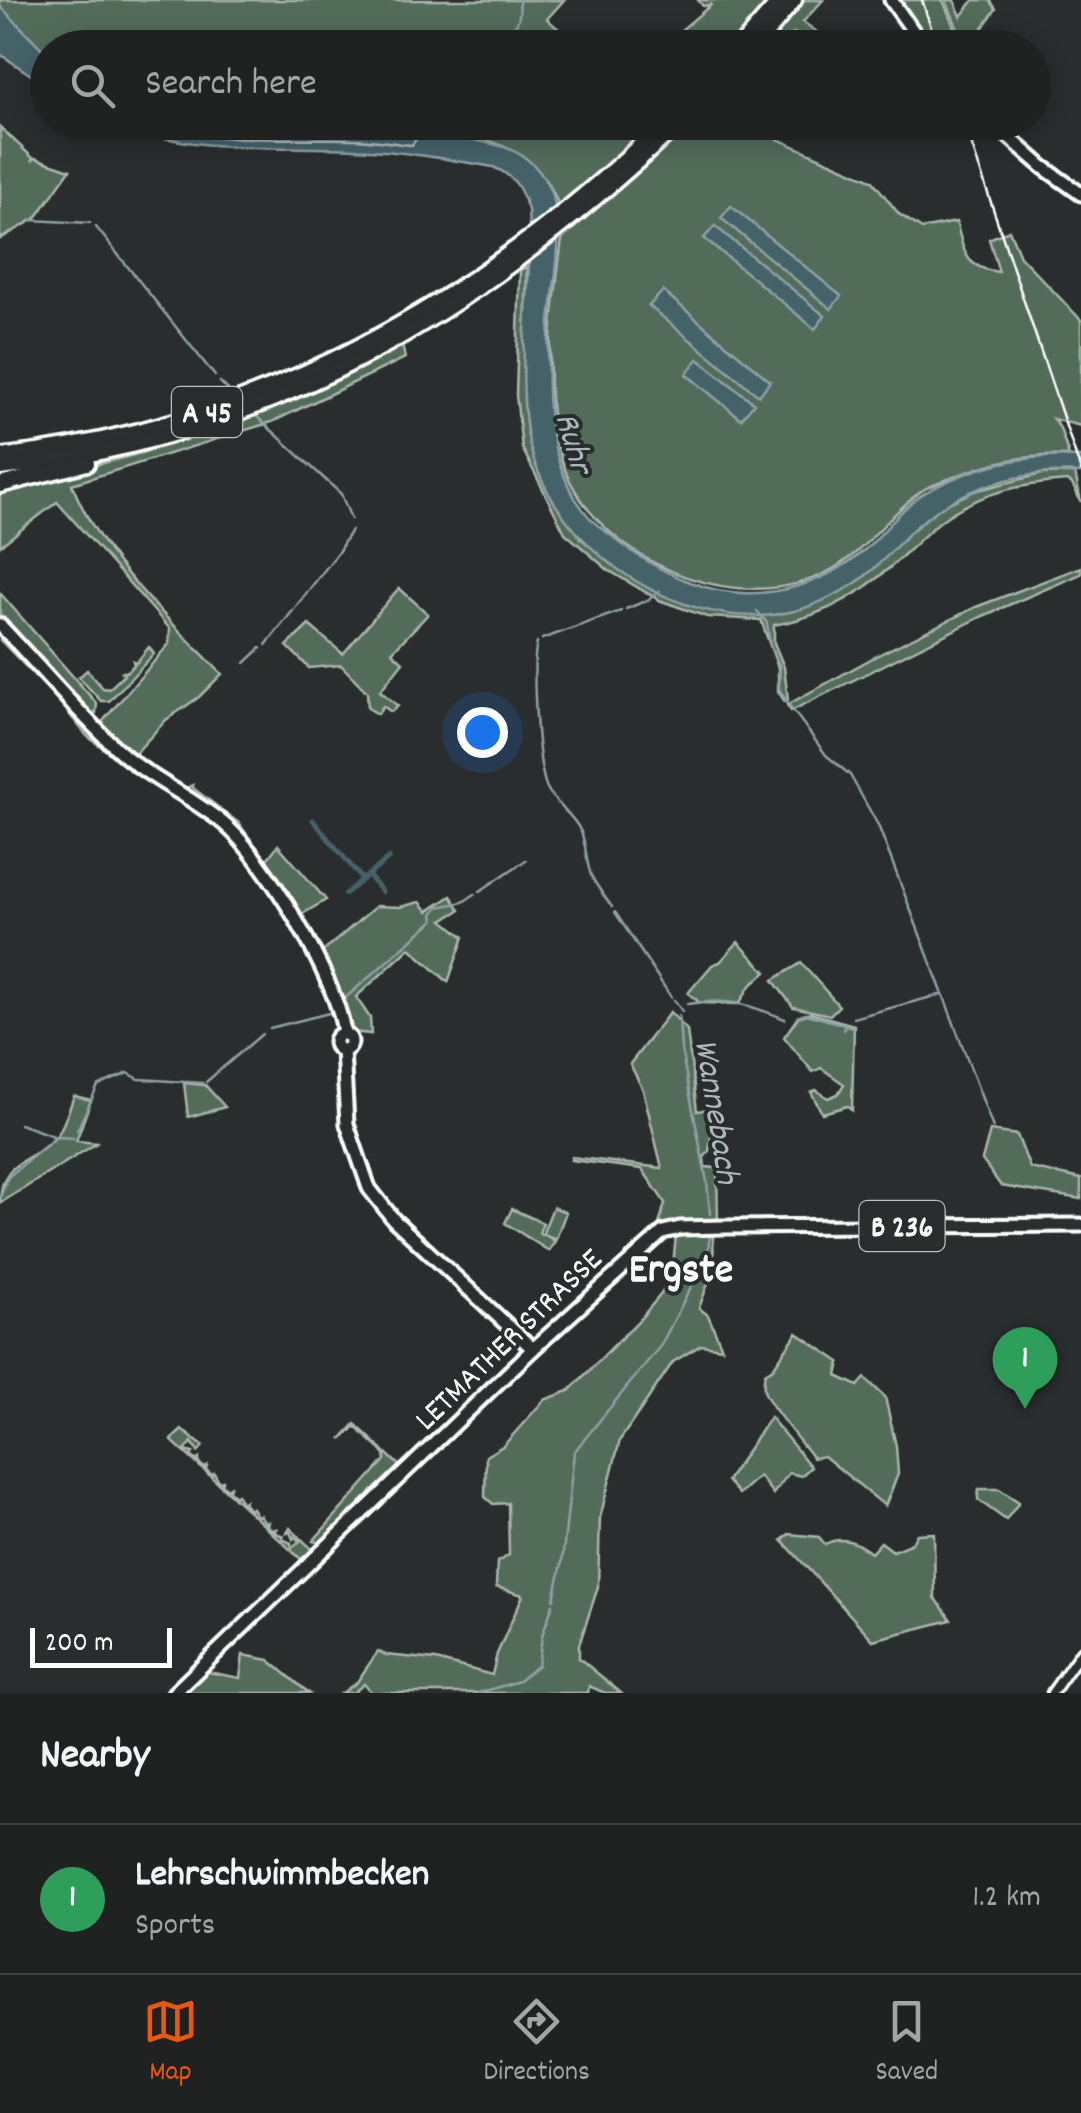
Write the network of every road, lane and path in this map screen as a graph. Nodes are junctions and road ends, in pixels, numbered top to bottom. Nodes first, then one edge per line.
1 (781, 0) edge
2 (794, 0) edge
3 (892, 0) edge
4 (754, 30) edge
5 (769, 30) edge
6 (913, 30) edge
7 (646, 140) edge
8 (660, 140) edge
9 (1012, 140) edge
10 (1081, 194) edge
11 (395, 336) junction
12 (182, 432) junction
13 (0, 457) edge
14 (0, 468) edge
15 (0, 485) edge
16 (0, 625) edge
17 (1081, 1226) edge
18 (534, 1349) junction
19 (1081, 1652) edge
20 (174, 1693) edge
21 (1052, 1693) edge

1 - 4 highway
2 - 5 highway
3 - 6 main road
7 - 11 highway, A 45
8 - 11 highway, A 45
9 - 10 main road
11 - 12 highway, A 45
11 - 13 highway, A 45
12 - 14 highway, A 45
12 - 15 highway
16 - 18 main road
17 - 18 main road, LETMATHER STRASSE / B 236
18 - 20 main road, LETMATHER STRASSE / B 236
19 - 21 street

